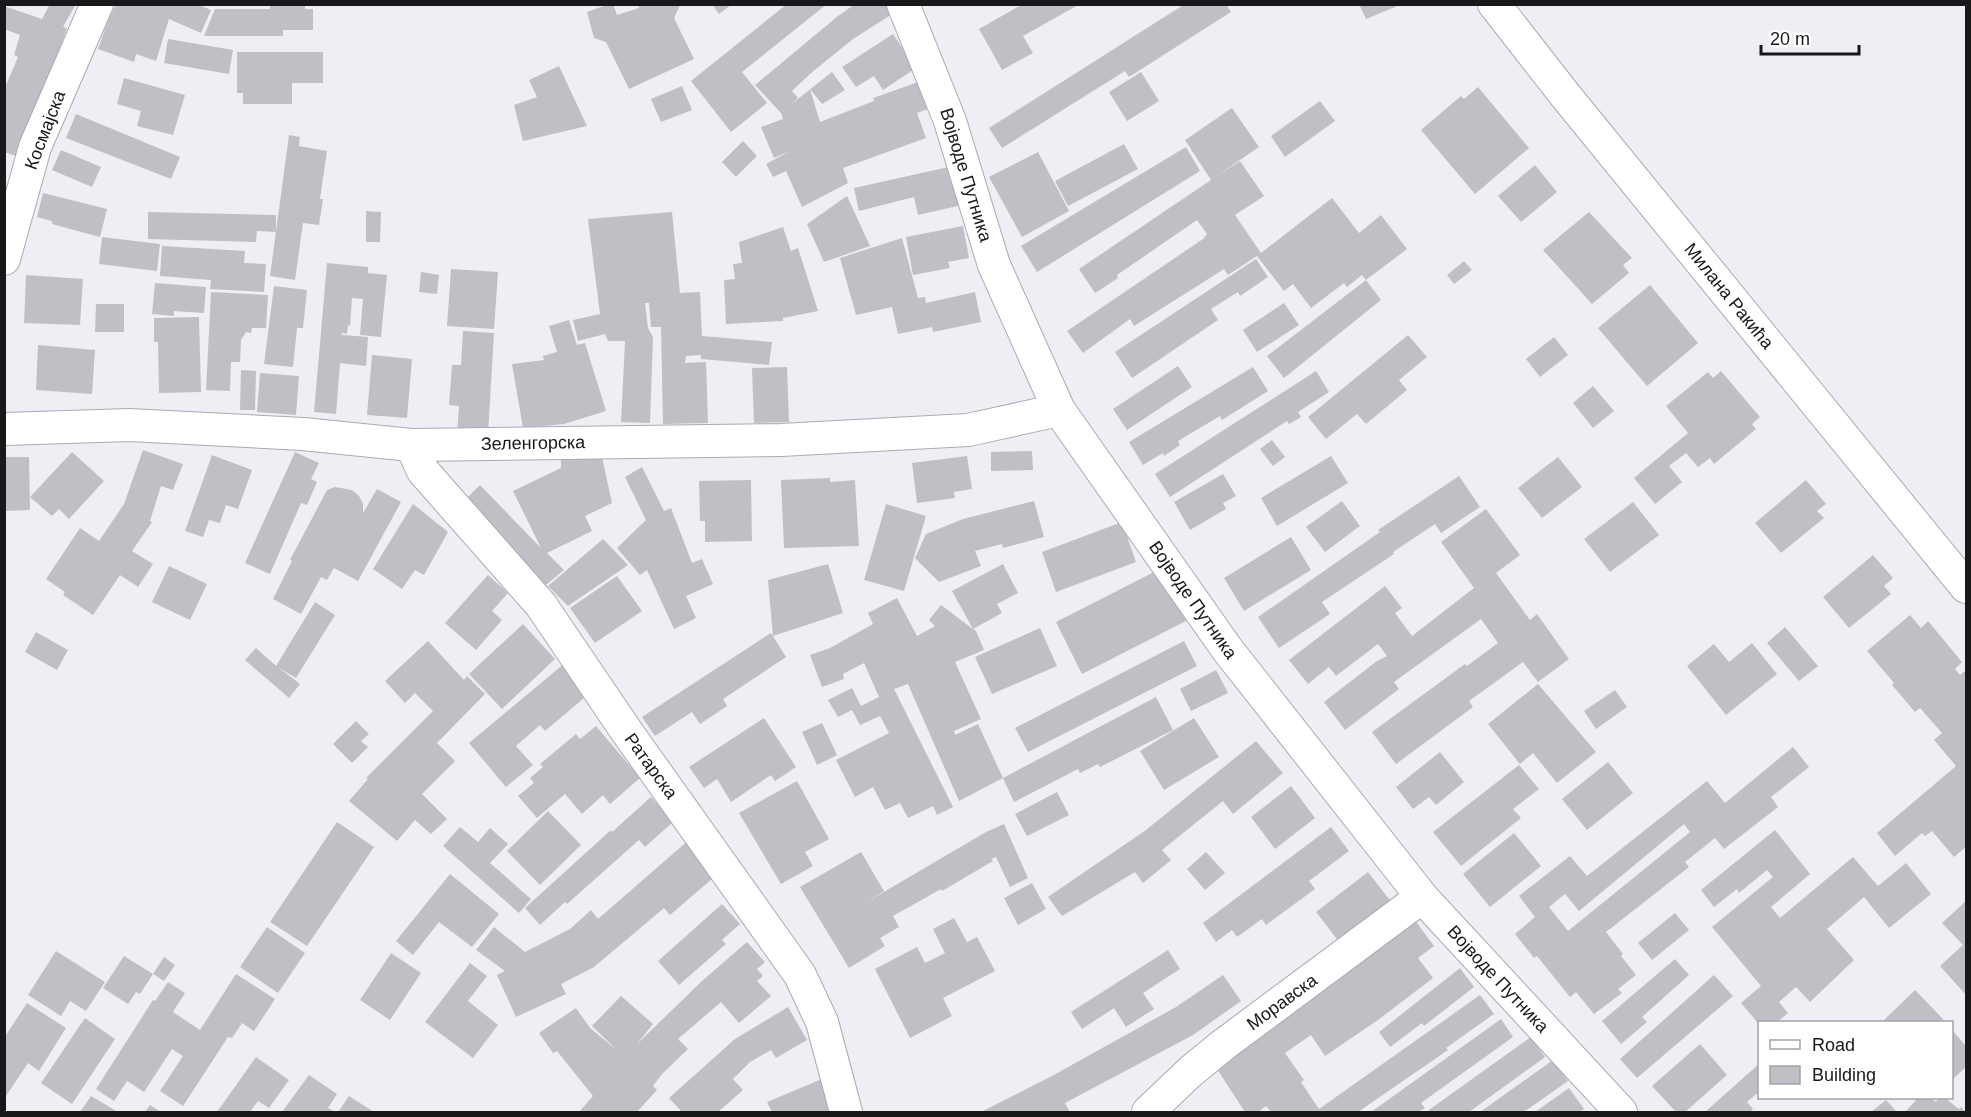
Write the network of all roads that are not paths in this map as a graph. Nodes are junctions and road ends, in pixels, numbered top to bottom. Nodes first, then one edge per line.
1 (97, 4) edge
2 (903, 4) edge
3 (1494, 4) edge
4 (4, 259) edge
5 (1059, 410) junction
6 (4, 429) edge
7 (411, 445) junction
8 (1966, 587) edge
9 (1422, 897) junction
10 (846, 1113) edge
11 (1148, 1113) edge
12 (1621, 1113) edge

1 - 4 street, Космајска
2 - 5 street, Војводе Путника
3 - 8 street, Милана Ракића
5 - 7 street, Зеленгорска
5 - 9 street, Војводе Путника
6 - 7 street, Зеленгорска
7 - 10 street, Ратарска
9 - 11 street, Моравска
9 - 12 street, Војводе Путника

